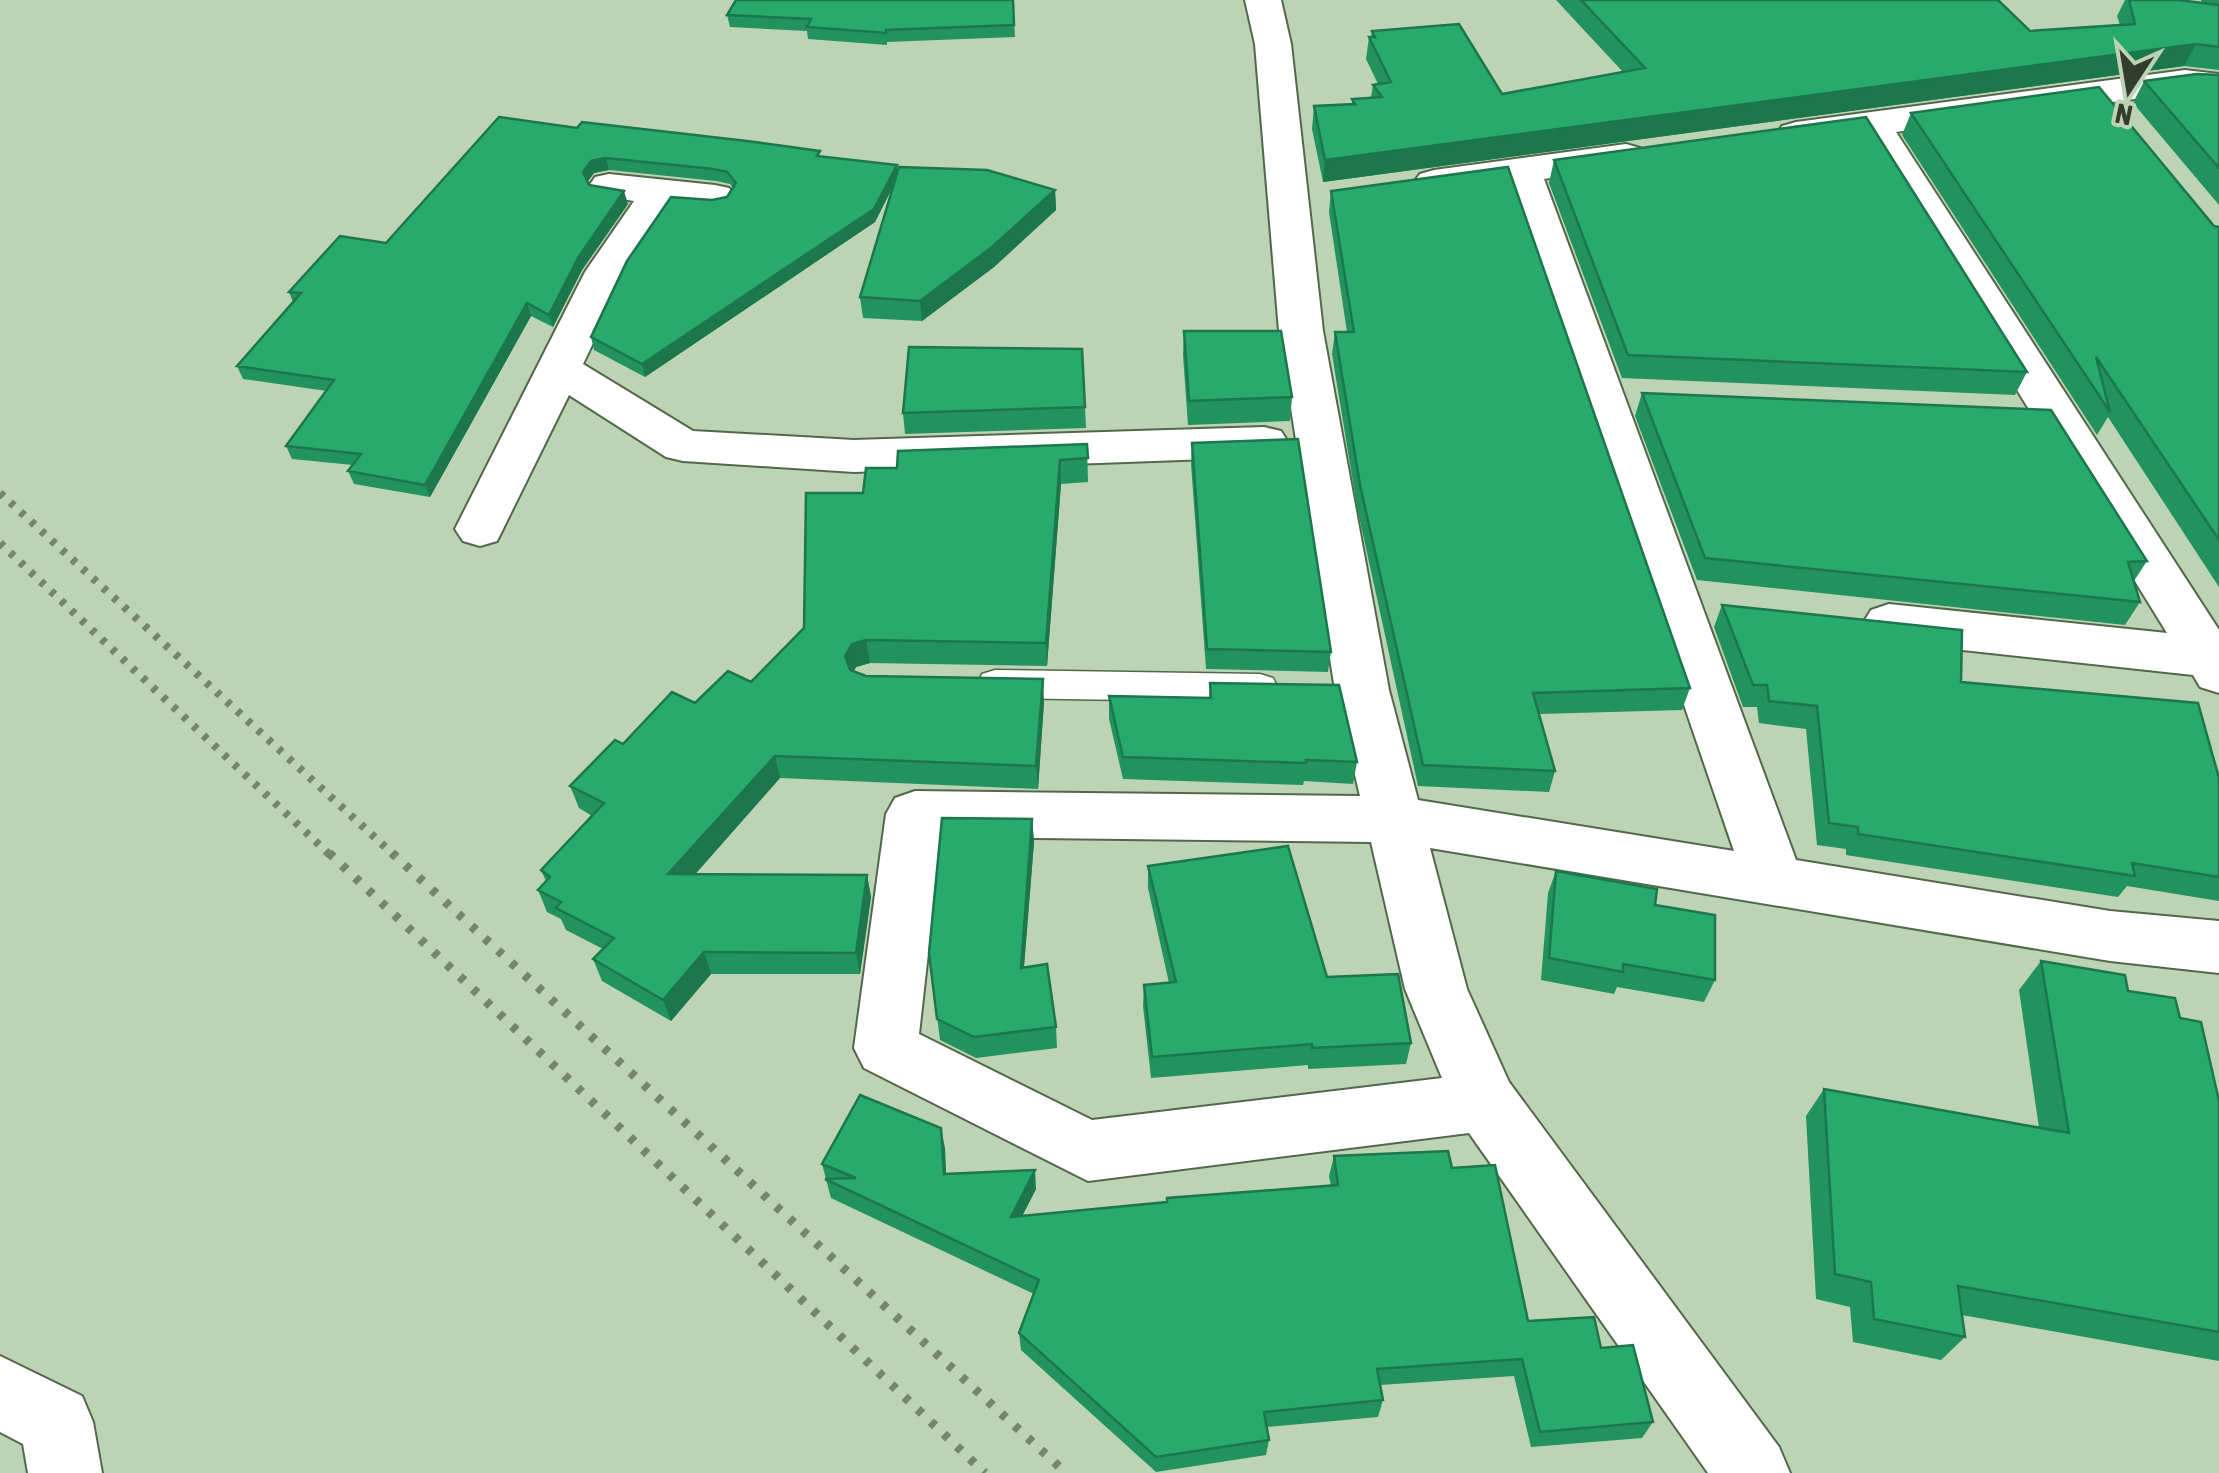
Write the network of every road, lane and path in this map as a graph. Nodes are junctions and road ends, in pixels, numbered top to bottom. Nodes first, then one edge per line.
1 (1264, 0) edge
2 (2219, 85) edge
3 (1872, 124) junction
4 (1755, 139) edge
5 (1658, 152) edge
6 (1521, 170) junction
7 (609, 186) edge
8 (1406, 186) edge
9 (661, 191) junction
10 (716, 197) edge
11 (558, 369) junction
12 (1996, 412) edge
13 (2056, 415) junction
14 (1317, 440) junction
15 (480, 530) dead end
16 (1676, 601) junction
17 (1736, 607) edge
18 (1834, 618) edge
19 (2216, 663) edge
20 (969, 683) edge
21 (1329, 690) junction
22 (1392, 818) junction
23 (1773, 878) junction
24 (2219, 948) edge
25 (1484, 1102) junction
26 (0, 1392) edge
27 (1745, 1472) edge
28 (65, 1473) edge

1 - 14 street
2 - 3 street
3 - 4 street
3 - 13 street
5 - 6 street
6 - 8 street
6 - 16 street
7 - 9 street
9 - 10 street
9 - 11 street
11 - 14 street
11 - 15 street
12 - 13 street
13 - 19 street
14 - 21 street
16 - 17 street
16 - 23 street
18 - 19 street
20 - 21 lane
21 - 22 street
22 - 23 street
22 - 25 street
22 - 25 street
23 - 24 street
25 - 27 street
26 - 28 street

